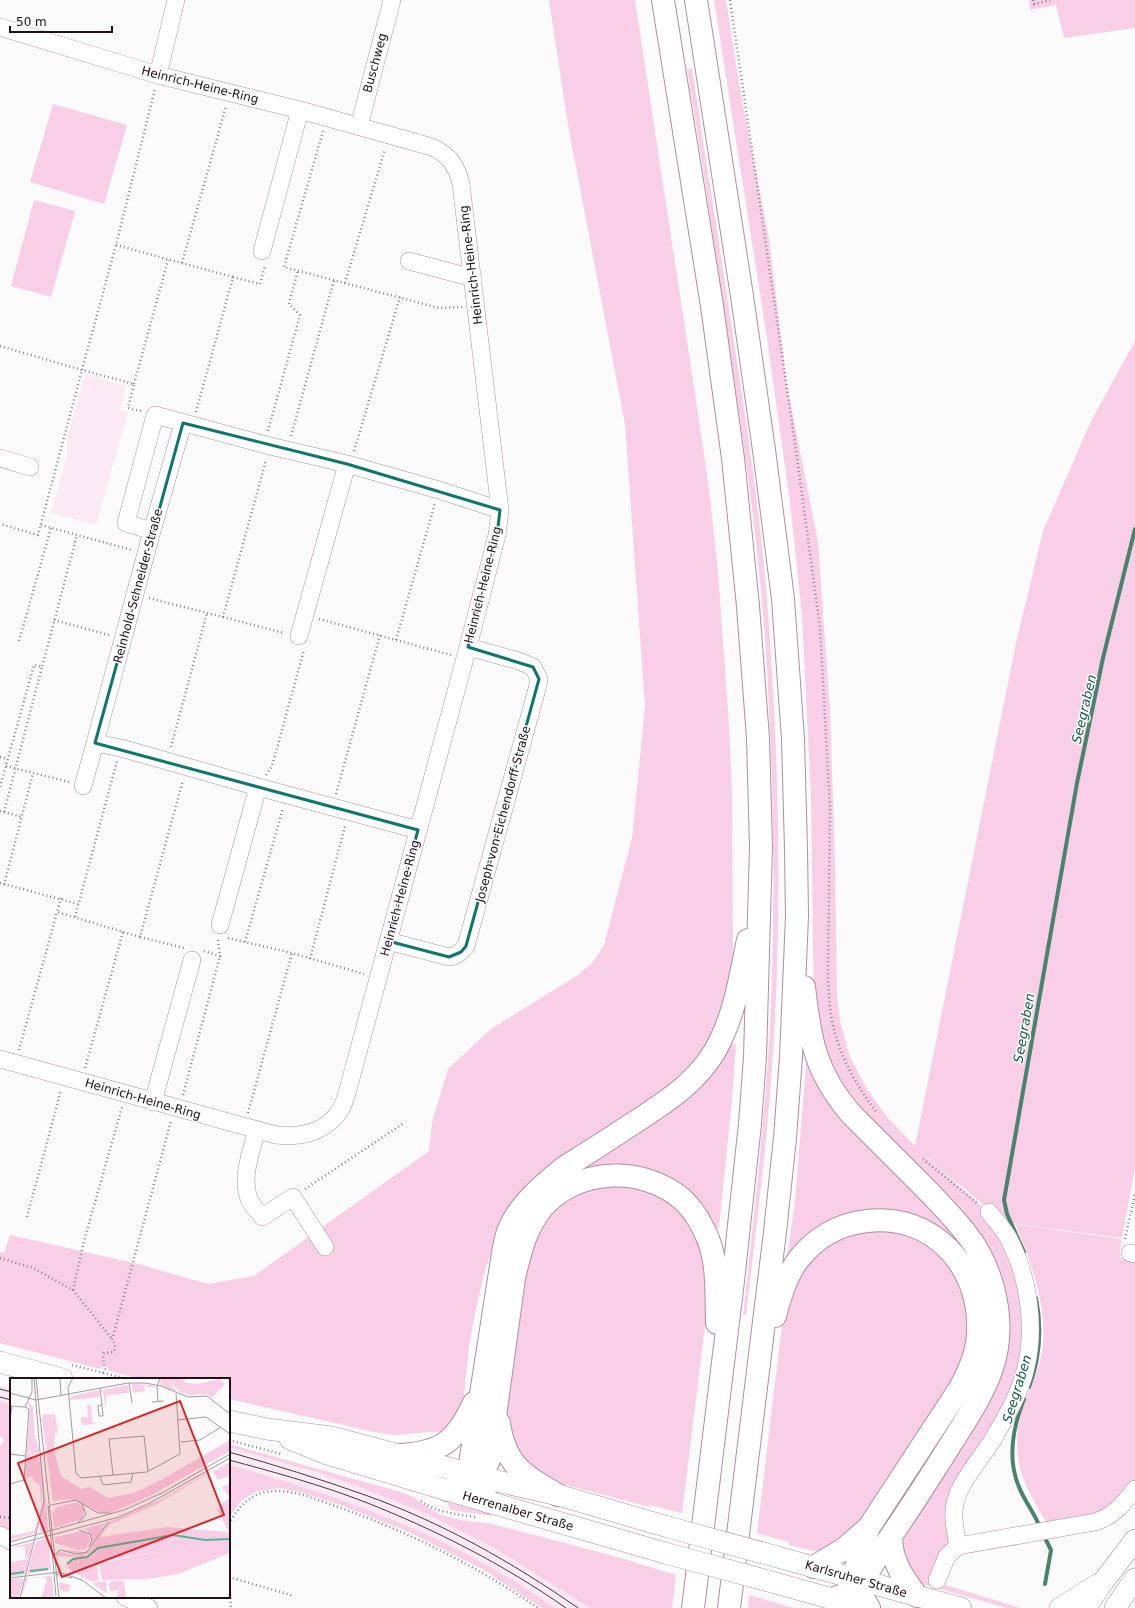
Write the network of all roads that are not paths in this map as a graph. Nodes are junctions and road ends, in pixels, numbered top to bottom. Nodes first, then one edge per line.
1 (176, 0) edge
2 (392, 0) edge
3 (663, 0) edge
4 (696, 0) edge
5 (0, 27) edge
6 (158, 75) junction
7 (300, 110) junction
8 (359, 126) junction
9 (262, 251) road end
10 (409, 261) dead end
11 (474, 278) junction
12 (183, 423) junction
13 (0, 458) edge
14 (347, 464) junction
15 (30, 467) dead end
16 (500, 510) junction
17 (152, 531) junction
18 (299, 636) road end
19 (466, 653) junction
20 (95, 743) junction
21 (83, 786) road end
22 (258, 787) junction
23 (418, 830) junction
24 (760, 884) junction
25 (797, 916) junction
26 (221, 932) road end
27 (388, 941) junction
28 (197, 955) road end
29 (0, 1060) edge
30 (153, 1102) junction
31 (251, 1129) junction
32 (989, 1212) road end
33 (325, 1247) dead end
34 (0, 1362) edge
35 (58, 1378) edge
36 (481, 1390) junction
37 (755, 1391) junction
38 (719, 1392) junction
39 (497, 1410) junction
40 (230, 1421) edge
41 (267, 1429) junction
42 (401, 1455) junction
43 (475, 1477) junction
44 (1135, 1489) edge
45 (447, 1490) junction
46 (558, 1495) junction
47 (489, 1502) junction
48 (869, 1527) junction
49 (0, 1535) edge
50 (891, 1536) junction
51 (10, 1540) edge
52 (1135, 1540) edge
53 (958, 1546) junction
54 (774, 1556) joint
55 (814, 1567) junction
56 (937, 1580) dead end
57 (1103, 1582) junction
58 (859, 1583) junction
59 (918, 1596) junction
60 (127, 1598) edge
61 (832, 1599) junction
62 (149, 1608) edge
63 (693, 1608) edge
64 (729, 1608) edge
65 (865, 1608) edge
66 (869, 1608) edge
67 (962, 1608) edge
68 (1060, 1608) edge
69 (1085, 1608) edge

1 - 6 street
2 - 8 street, Buschweg
3 - 24 highway
4 - 25 highway
5 - 6 street, Heinrich-Heine-Ring
6 - 7 street, Heinrich-Heine-Ring
7 - 8 street, Heinrich-Heine-Ring
7 - 9 street
8 - 11 street, Heinrich-Heine-Ring
10 - 11 street
11 - 16 street, Heinrich-Heine-Ring
12 - 14 street
12 - 17 street, Reinhold-Schneider-Straße
12 - 17 street
13 - 15 street
14 - 16 street
14 - 18 street
16 - 19 street, Heinrich-Heine-Ring
17 - 20 street, Reinhold-Schneider-Straße
19 - 23 street, Heinrich-Heine-Ring
19 - 27 street, Joseph-von-Eichendorff-Straße
20 - 21 street, Reinhold-Schneider-Straße
20 - 22 street
22 - 23 street
22 - 26 street
23 - 27 street, Heinrich-Heine-Ring
24 - 36 highway
24 - 38 highway
25 - 37 highway
25 - 50 highway
27 - 31 street, Heinrich-Heine-Ring
28 - 30 street
29 - 30 street, Heinrich-Heine-Ring
30 - 31 street, Heinrich-Heine-Ring
31 - 33 street
32 - 53 street
34 - 35 main road
36 - 42 highway
36 - 43 highway
37 - 48 highway
37 - 64 highway
38 - 39 highway
38 - 63 highway
39 - 43 highway
39 - 46 highway
40 - 41 main road, Herrenalber Straße
41 - 42 main road, Herrenalber Straße
41 - 45 main road, Herrenalber Straße
42 - 43 main road, Herrenalber Straße
43 - 45 highway
43 - 46 main road, Herrenalber Straße
43 - 47 highway
44 - 53 street
45 - 47 main road, Herrenalber Straße
46 - 54 main road, Herrenalber Straße, bridge
47 - 61 main road, Herrenalber Straße, bridge
48 - 55 highway
48 - 58 highway
49 - 51 street
50 - 58 highway
50 - 59 highway
52 - 57 main road
53 - 56 street
54 - 55 main road, Karlsruher Straße
55 - 58 main road, Karlsruher Straße
57 - 68 main road
57 - 69 main road
58 - 59 main road, Karlsruher Straße
58 - 61 highway
58 - 66 highway
59 - 67 main road, Karlsruher Straße
60 - 62 street
61 - 65 main road

